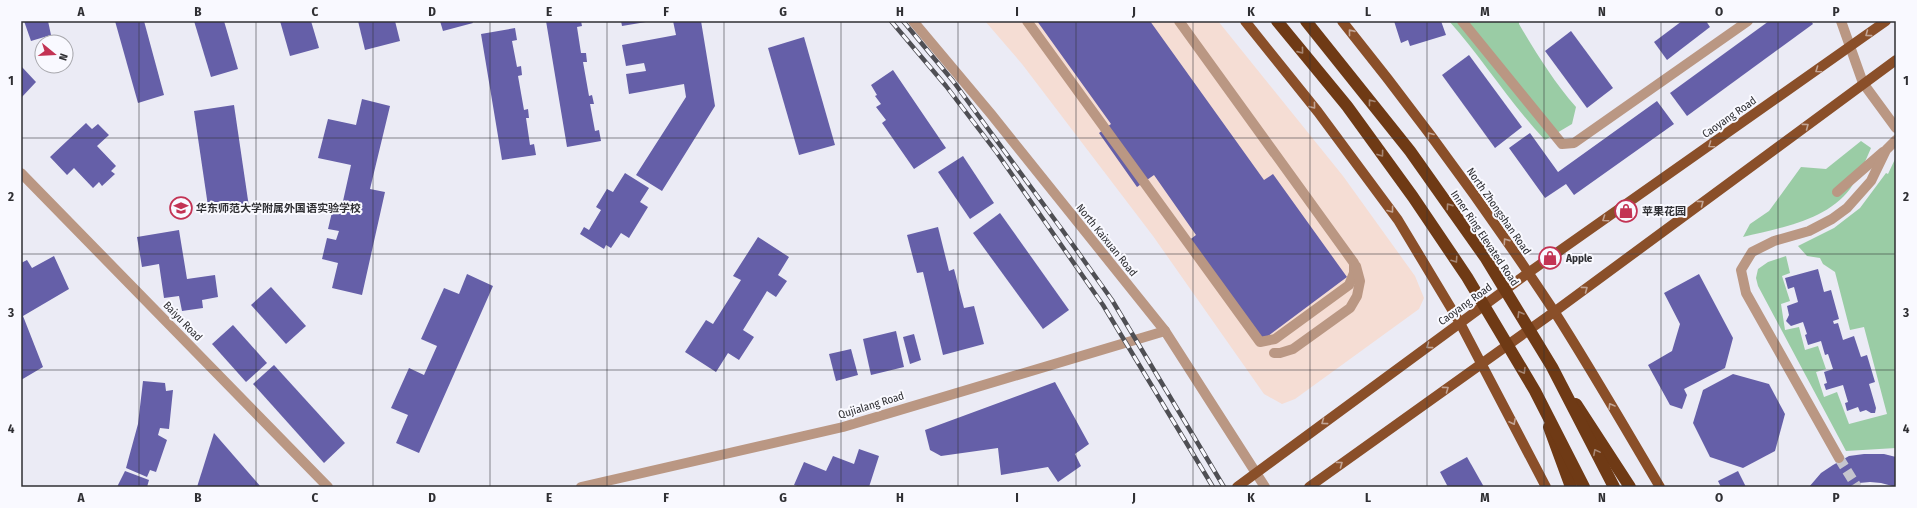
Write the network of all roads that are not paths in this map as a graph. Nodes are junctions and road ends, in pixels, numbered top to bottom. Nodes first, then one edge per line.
1 (913, 21) edge
2 (1027, 21) edge
3 (1179, 21) edge
4 (1245, 21) edge
5 (1276, 21) edge
6 (1306, 21) edge
7 (1342, 21) edge
8 (1462, 21) edge
9 (1748, 21) edge
10 (1841, 21) edge
11 (1886, 21) edge
12 (1850, 48) junction
13 (1896, 60) edge
14 (1863, 83) junction
15 (1896, 128) edge
16 (1896, 140) edge
17 (1886, 150) junction
18 (21, 173) edge
19 (1837, 192) dead end
20 (1354, 262) junction
21 (1528, 273) junction
22 (1554, 312) junction
23 (1460, 323) junction
24 (1165, 331) junction
25 (1274, 353) dead end
26 (1482, 363) junction
27 (1552, 367) junction
28 (1535, 391) junction
29 (1839, 458) tunnel mouth
30 (1256, 472) junction
31 (1319, 484) edge
32 (328, 487) edge
33 (581, 487) edge
34 (1237, 487) edge
35 (1265, 487) edge
36 (1309, 487) edge
37 (1546, 487) edge
38 (1571, 487) edge
39 (1584, 487) edge
40 (1614, 487) edge
41 (1630, 487) edge
42 (1660, 487) edge

1 - 24 street, North Kaixuan Road
2 - 20 street
3 - 20 street
4 -> 23 main road
5 -> 28 highway, bridge
27 -> 6 highway, Inner Ring Elevated Road, bridge
21 -> 7 main road, North Zhongshan Road
8 - 9 street
10 - 12 street
11 -> 12 main road, Caoyang Road
12 - 14 street
12 -> 21 main road, Caoyang Road
13 - 14 main road
14 - 15 street
22 -> 14 main road
16 - 17 street
17 - 19 street
17 - 29 street
18 - 32 street, Baiyu Road
20 - 25 street
21 - 22 main road, North Zhongshan Road
21 - 23 main road, Caoyang Road
22 - 26 main road
42 -> 22 main road, North Zhongshan Road
23 - 26 main road
23 -> 30 main road, Caoyang Road
24 - 30 street, North Kaixuan Road
24 - 33 street, Qujialang Road
31 -> 26 main road
26 -> 37 main road
40 -> 27 highway, Inner Ring Elevated Road, bridge
27 - 41 highway, bridge
28 - 38 highway, bridge
28 - 39 highway, bridge
30 - 34 main road, Caoyang Road
30 - 35 street, North Kaixuan Road
31 - 36 main road

